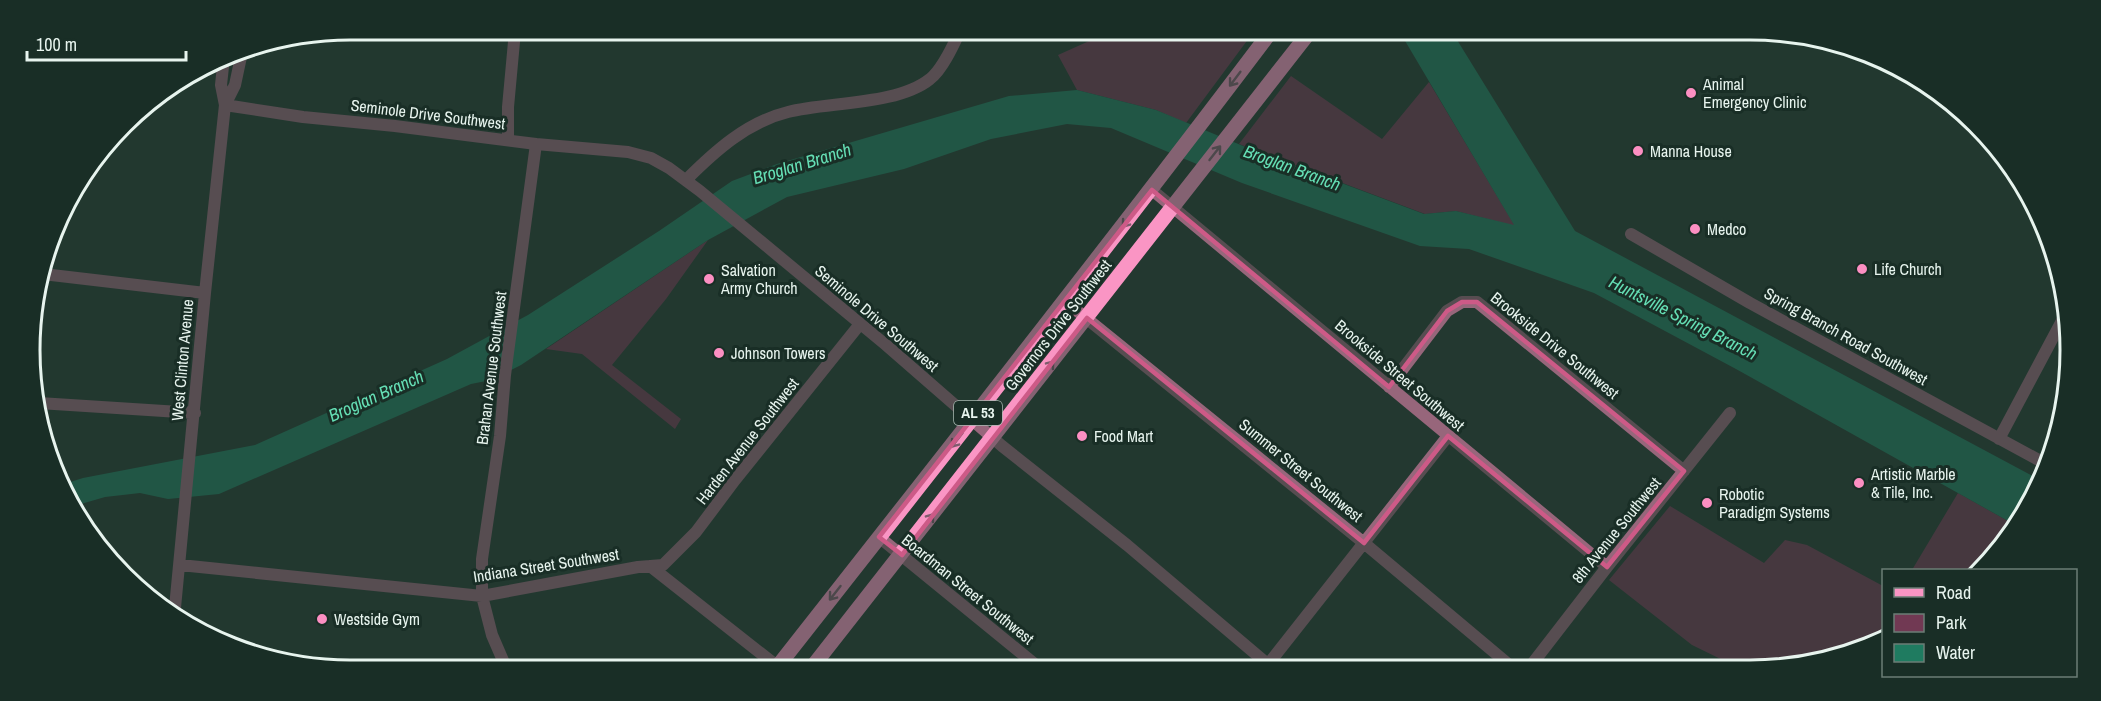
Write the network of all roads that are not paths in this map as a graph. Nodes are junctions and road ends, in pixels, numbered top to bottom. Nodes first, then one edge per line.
1 (514, 40) edge
2 (956, 40) edge
3 (1265, 40) edge
4 (1300, 40) edge
5 (240, 61) edge
6 (223, 68) edge
7 (225, 105) junction
8 (508, 140) junction
9 (536, 144) junction
10 (686, 180) junction
11 (1152, 190) junction
12 (1173, 208) junction
13 (1631, 234) dead end
14 (50, 275) edge
15 (205, 293) junction
16 (1065, 301) junction
17 (1087, 318) junction
18 (860, 324) junction
19 (2060, 325) edge
20 (1389, 387) junction
21 (45, 403) edge
22 (195, 413) junction
23 (1730, 413) dead end
24 (972, 421) junction
25 (1448, 436) junction
26 (993, 438) junction
27 (1999, 439) junction
28 (2040, 461) edge
29 (1684, 471) junction
30 (879, 537) junction
31 (1364, 543) junction
32 (902, 555) junction
33 (180, 565) junction
34 (651, 566) junction
35 (1607, 567) junction
36 (482, 596) junction
37 (175, 606) edge
38 (503, 660) edge
39 (769, 660) edge
40 (782, 660) edge
41 (818, 660) edge
42 (1030, 660) edge
43 (1261, 660) edge
44 (1273, 660) edge
45 (1503, 660) edge
46 (1535, 660) edge

1 - 8 street
2 - 10 street
3 -> 11 main road, Governors Drive Southwest / AL 53
12 -> 4 main road, Governors Drive Southwest / AL 53
5 - 7 street, West Clinton Avenue
6 - 7 street, West Clinton Avenue
7 - 8 street, Seminole Drive Southwest
7 - 15 street, West Clinton Avenue
8 - 9 street, Seminole Drive Southwest
9 - 10 street, Seminole Drive Southwest
9 - 36 street, Brahan Avenue Southwest
10 - 18 street, Seminole Drive Southwest
11 - 12 street, Brookside Street Southwest
11 -> 16 main road, Governors Drive Southwest / AL 53
12 - 17 main road, Governors Drive Southwest / AL 53
12 - 20 street, Brookside Street Southwest
13 - 27 street, Spring Branch Road Southwest
14 - 15 street
15 - 22 street, West Clinton Avenue
16 - 17 street, Summer Street Southwest
16 - 24 main road, Governors Drive Southwest / AL 53
26 -> 17 main road, Governors Drive Southwest / AL 53
17 - 31 street, Summer Street Southwest
18 - 24 street, Seminole Drive Southwest
18 - 34 street, Harden Avenue Southwest
19 - 27 street
20 - 25 street, Brookside Street Southwest
20 - 29 street, Brookside Drive Southwest
21 - 22 street
22 - 33 street, West Clinton Avenue
23 - 29 street, 8th Avenue Southwest
24 - 26 street, Seminole Drive Southwest
24 -> 30 main road, Governors Drive Southwest / AL 53
25 - 31 street
25 - 35 street, Brookside Street Southwest
32 -> 26 main road, Governors Drive Southwest / AL 53
26 - 43 street, Seminole Drive Southwest
27 - 28 street, Spring Branch Road Southwest
29 - 35 street, 8th Avenue Southwest
30 - 32 street, Boardman Street Southwest
30 -> 40 main road, Governors Drive Southwest / AL 53
31 - 44 street
31 - 45 street, Summer Street Southwest
32 - 41 main road, Governors Drive Southwest / AL 53
32 - 42 street, Boardman Street Southwest
33 - 36 street, Indiana Street Southwest
33 - 37 street, West Clinton Avenue
34 - 36 street, Indiana Street Southwest
34 - 39 street
35 - 46 street, 8th Avenue Southwest
36 - 38 street, Brahan Avenue Southwest

